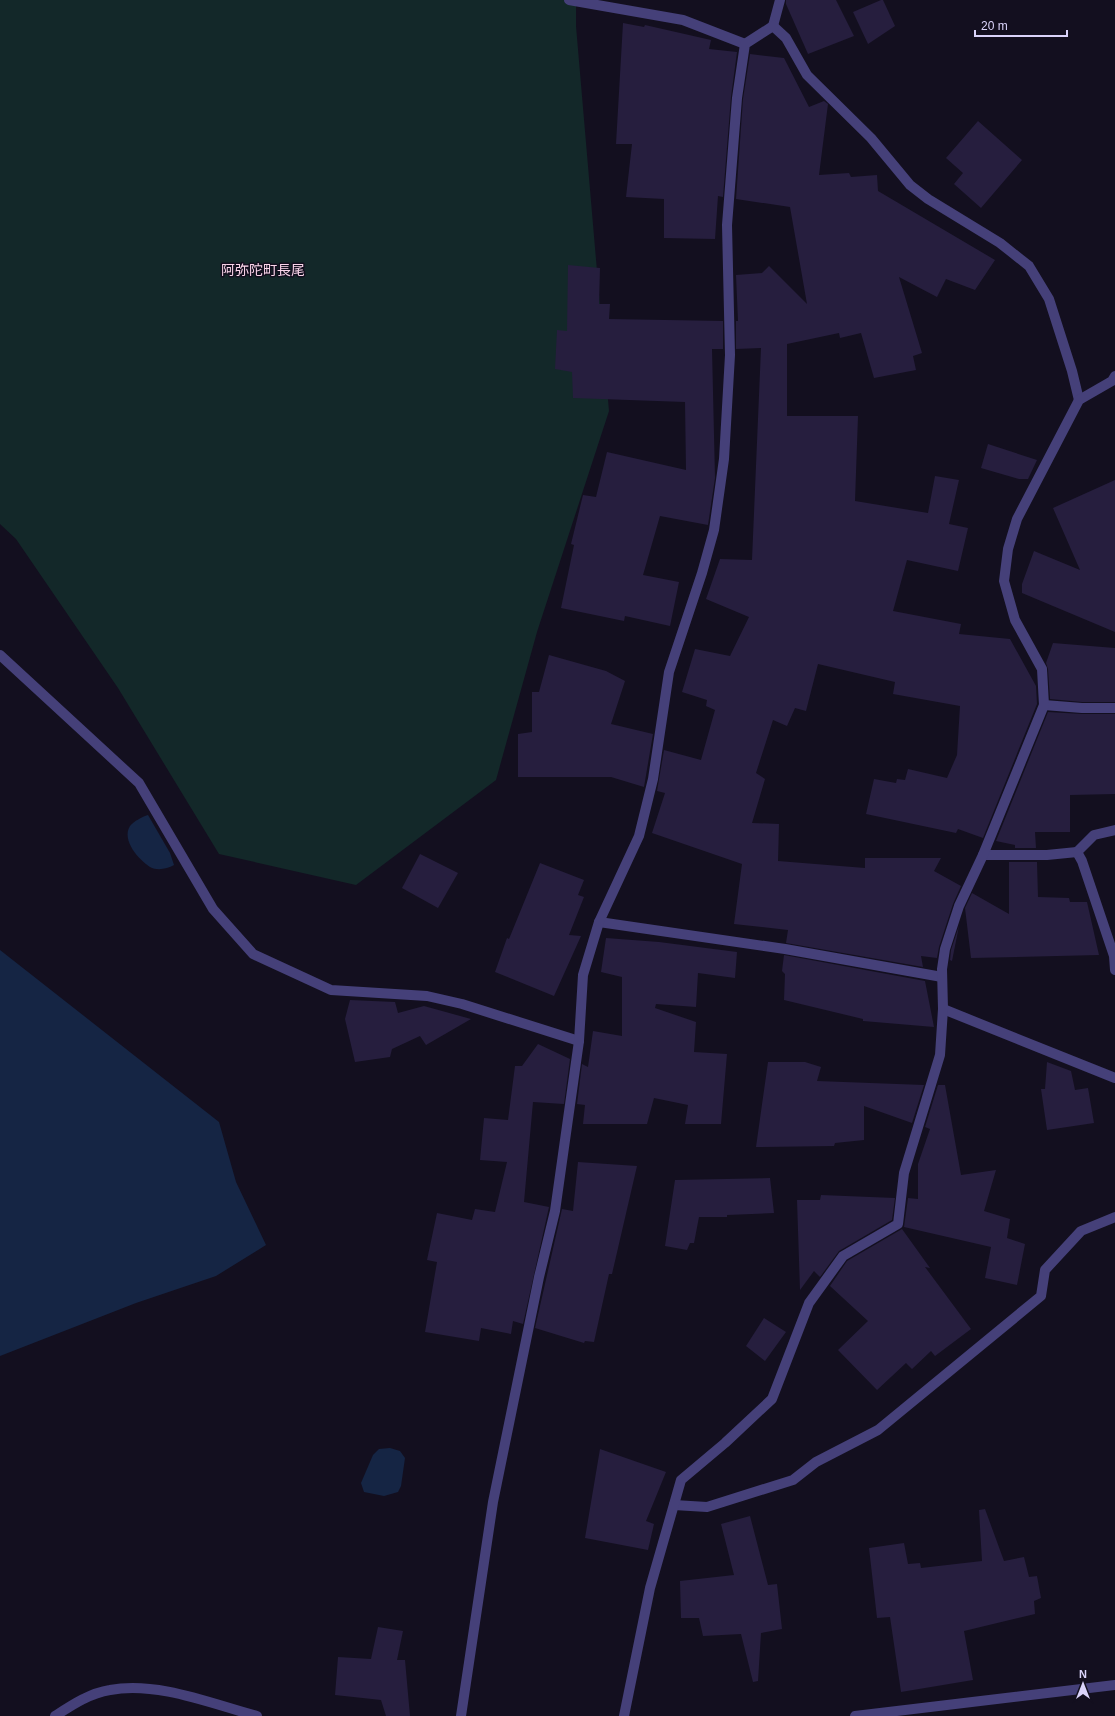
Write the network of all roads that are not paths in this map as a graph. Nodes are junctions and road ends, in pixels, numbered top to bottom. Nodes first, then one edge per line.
1 (569, 0) edge
2 (780, 0) edge
3 (773, 26) junction
4 (745, 44) junction
5 (1114, 380) edge
6 (1079, 400) junction
7 (0, 655) edge
8 (1044, 705) junction
9 (1115, 708) edge
10 (1115, 830) edge
11 (1077, 852) junction
12 (983, 855) junction
13 (600, 922) junction
14 (1115, 970) edge
15 (942, 977) junction
16 (943, 1010) junction
17 (579, 1041) junction
18 (1115, 1078) edge
19 (1115, 1217) edge
20 (674, 1505) junction
21 (1115, 1685) edge
22 (55, 1716) edge
23 (257, 1716) edge
24 (461, 1716) edge
25 (624, 1716) edge
26 (855, 1716) edge

1 - 4 street
2 - 3 street
3 - 4 street
3 - 6 street
4 - 13 street
5 - 6 street
6 - 8 street
7 - 17 street
8 - 9 street
8 - 12 street
10 - 11 street
11 - 12 street
11 - 14 street
12 - 15 street
13 - 15 street
13 - 17 street
15 - 16 street
16 - 18 street
16 - 20 street
17 - 24 street
19 - 20 street
20 - 25 street
21 - 26 street
22 - 23 street

